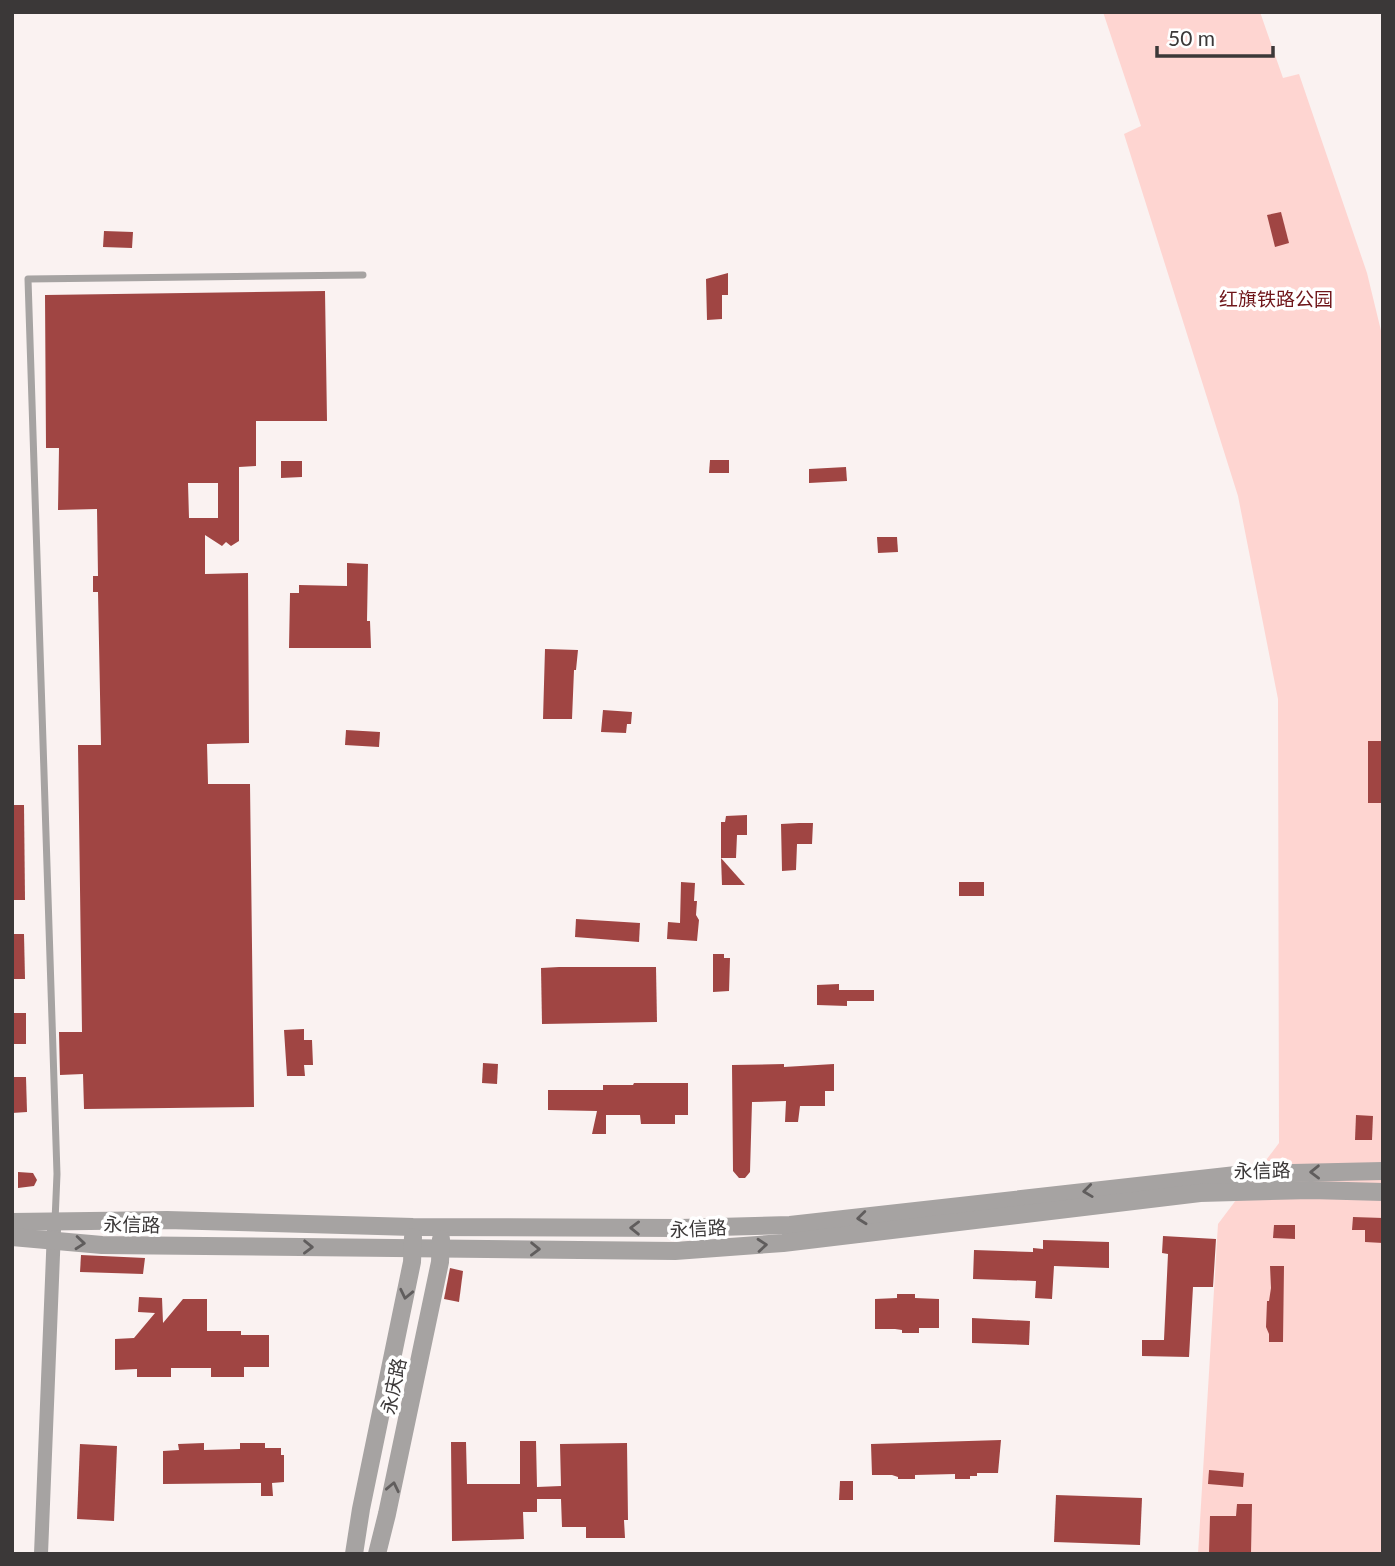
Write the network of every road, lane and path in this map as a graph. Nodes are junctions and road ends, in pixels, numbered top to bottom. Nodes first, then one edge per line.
1 (363, 275) dead end
2 (1383, 1171) edge
3 (1383, 1192) edge
4 (12, 1222) edge
5 (54, 1222) junction
6 (441, 1226) junction
7 (413, 1227) junction
8 (12, 1237) edge
9 (54, 1241) junction
10 (413, 1246) junction
11 (441, 1247) junction
12 (41, 1554) edge
13 (354, 1554) edge
14 (377, 1554) edge

1 - 5 lane
2 -> 6 street, 永信路
11 -> 3 street, 永信路
4 - 5 street, 永信路
5 - 7 street, 永信路
5 - 9 street
6 - 7 street, 永信路
6 - 11 street, 永庆路
7 - 10 street, 永庆路
8 - 9 street, 永信路
9 -> 10 street, 永信路
9 - 12 street
10 - 11 street, 永信路
10 -> 13 street, 永庆路
14 -> 11 street, 永庆路

